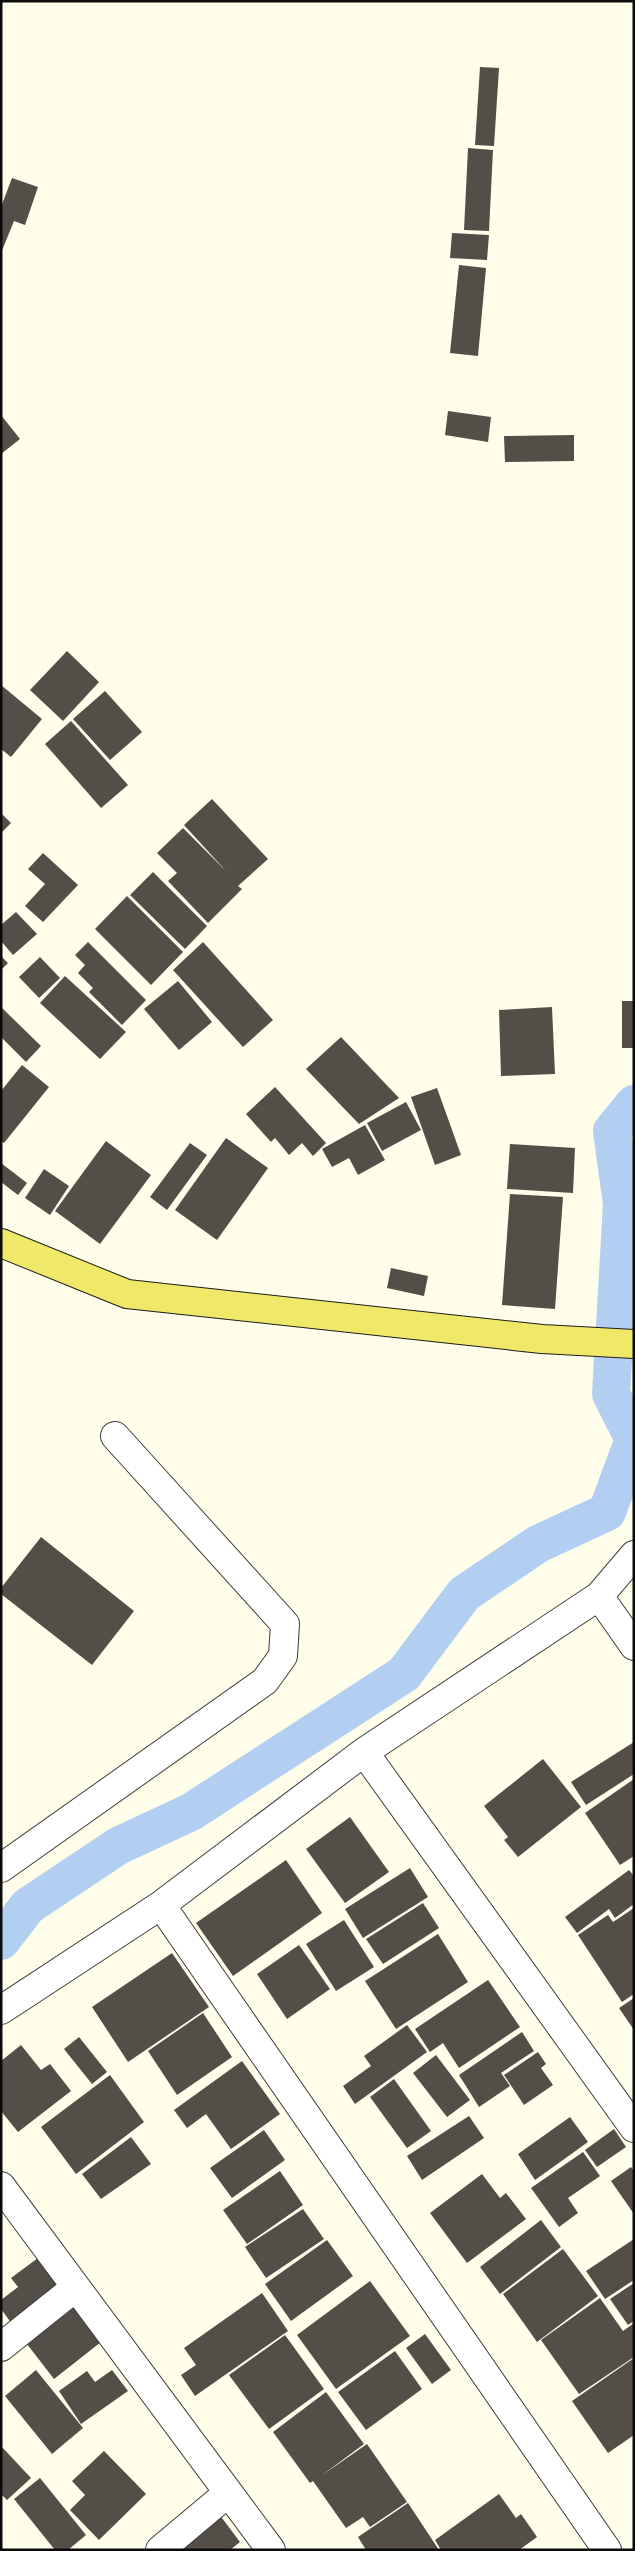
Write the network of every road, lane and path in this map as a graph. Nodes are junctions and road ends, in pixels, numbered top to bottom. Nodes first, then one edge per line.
1 (1, 1243) edge
2 (634, 1344) edge
3 (115, 1436) dead end
4 (634, 1555) edge
5 (598, 1596) junction
6 (634, 1646) edge
7 (364, 1752) junction
8 (1, 1868) edge
9 (161, 1905) junction
10 (1, 2009) edge
11 (634, 2128) edge
12 (1, 2186) edge
13 (76, 2287) junction
14 (1, 2347) edge
15 (228, 2493) junction
16 (160, 2550) edge
17 (271, 2550) edge
18 (606, 2550) edge

1 - 2 main road
3 - 8 street
4 - 5 street
5 - 6 street
5 - 7 street
7 - 9 street
7 - 11 street
9 - 10 street
9 - 18 street
12 - 13 street
13 - 14 street
13 - 15 street
15 - 16 street
15 - 17 street

